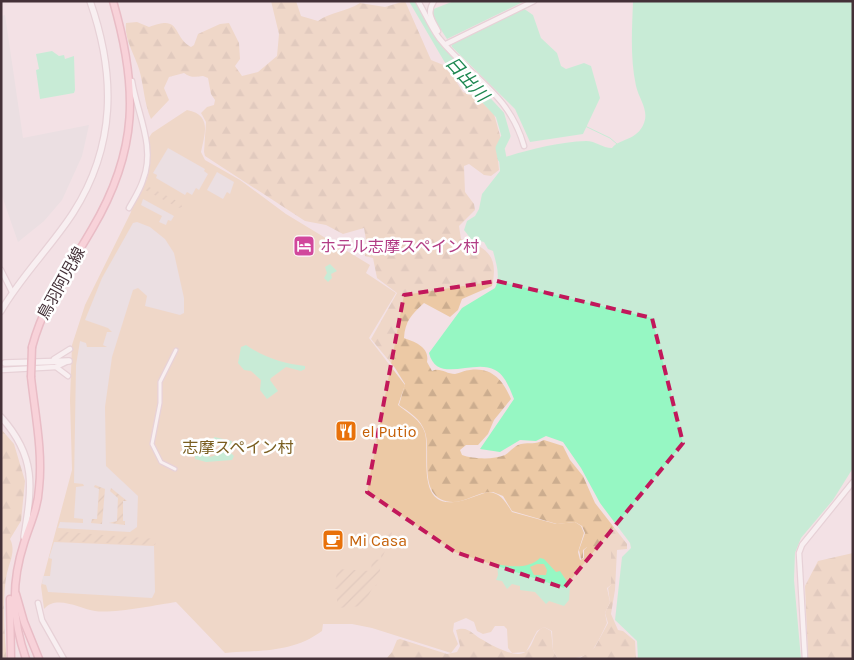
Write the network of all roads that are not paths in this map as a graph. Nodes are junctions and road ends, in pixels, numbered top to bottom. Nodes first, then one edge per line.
1 (90, 1) edge
2 (113, 1) edge
3 (418, 1) edge
4 (434, 1) edge
5 (534, 1) edge
6 (446, 44) junction
7 (129, 65) junction
8 (524, 146) dead end
9 (129, 208) dead end
10 (1, 270) edge
11 (12, 292) junction
12 (1, 311) edge
13 (70, 349) dead end
14 (176, 350) dead end
15 (54, 359) junction
16 (69, 361) joint
17 (2, 363) edge
18 (56, 367) junction
19 (1, 370) edge
20 (68, 376) dead end
21 (1, 417) edge
22 (175, 469) dead end
23 (853, 482) edge
24 (23, 544) junction
25 (14, 586) junction
26 (38, 603) dead end
27 (11, 659) edge
28 (26, 659) edge
29 (39, 659) edge
30 (64, 659) edge
31 (805, 659) edge

1 - 11 street
2 - 7 main road, 鳥羽阿児線
3 - 6 street
4 - 6 street
5 - 6 street
6 - 8 street
7 - 9 street
7 - 24 main road, 鳥羽阿児線, bridge
10 - 11 street
11 - 12 street
13 - 15 street
14 - 22 street
15 - 16 street
15 - 17 street
16 - 18 street
18 - 19 street
18 - 20 street
21 - 24 street
23 - 31 street
24 - 25 main road, 鳥羽阿児線
25 - 27 main road
25 - 28 main road, 鳥羽阿児線
25 - 29 main road
26 - 30 street

